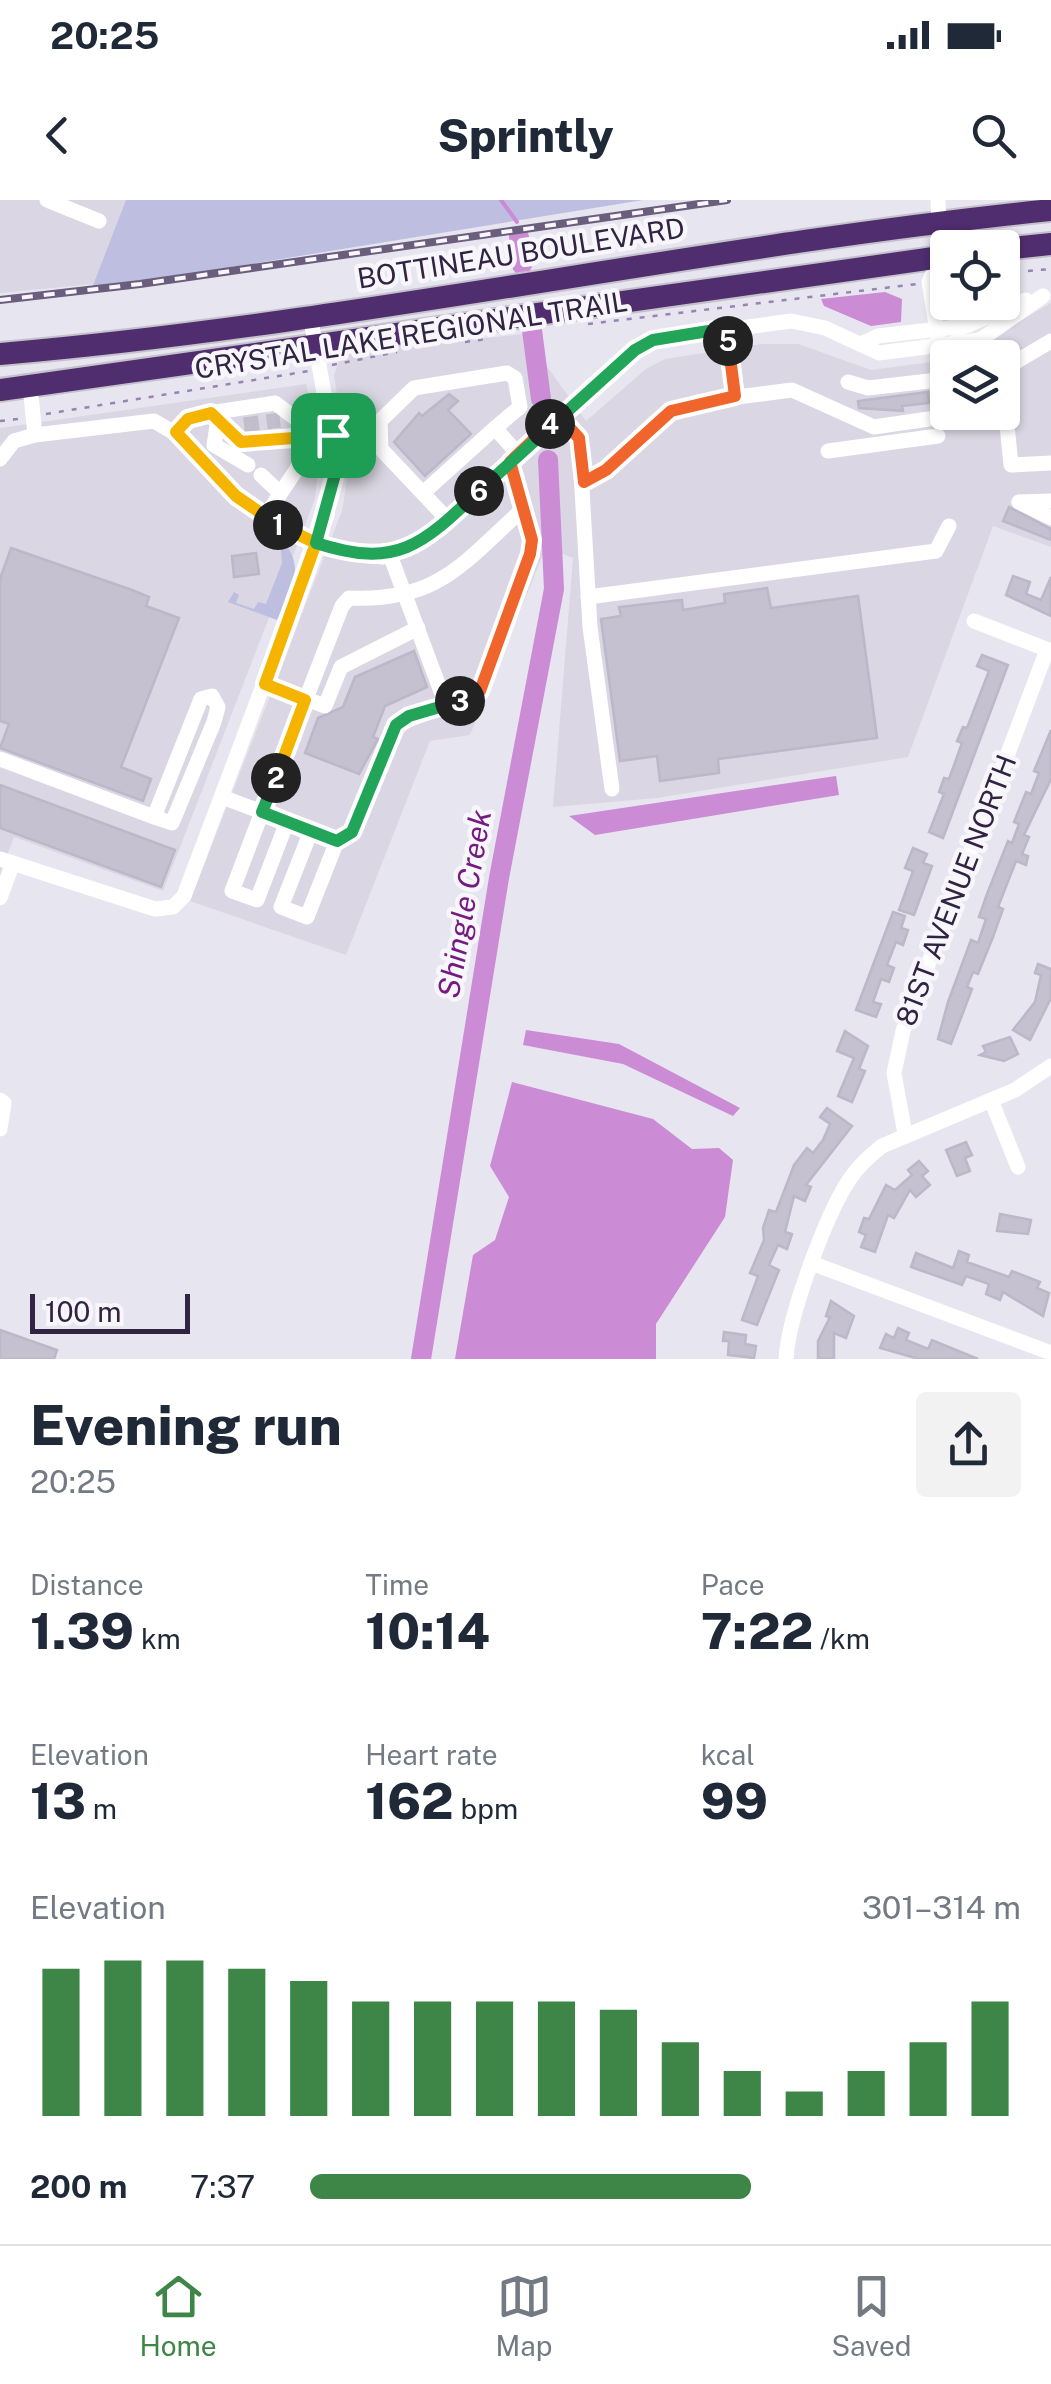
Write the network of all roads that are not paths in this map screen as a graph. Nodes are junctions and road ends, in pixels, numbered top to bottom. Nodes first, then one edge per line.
1 (47, 200) edge
2 (1051, 210) edge
3 (938, 211) edge
4 (99, 220) dead end
5 (1051, 244) edge
6 (1020, 247) edge
7 (930, 263) edge
8 (1047, 294) edge
9 (310, 316) junction
10 (935, 320) edge
11 (957, 320) edge
12 (727, 328) junction
13 (958, 335) junction
14 (938, 337) junction
15 (1051, 341) edge
16 (0, 354) edge
17 (318, 358) junction
18 (1020, 361) edge
19 (848, 382) dead end
20 (30, 386) junction
21 (0, 390) edge
22 (735, 396) junction
23 (559, 416) junction
24 (219, 420) junction
25 (244, 426) tunnel mouth
26 (495, 428) junction
27 (1008, 430) edge
28 (176, 432) junction
29 (36, 435) junction
30 (333, 435) junction
31 (938, 436) dead end
32 (302, 438) junction
33 (828, 451) dead end
34 (514, 458) junction
35 (0, 460) edge
36 (1051, 463) edge
37 (584, 482) junction
38 (280, 493) junction
39 (422, 493) junction
40 (1051, 501) edge
41 (523, 508) junction
42 (266, 517) junction
43 (1051, 518) edge
44 (448, 520) junction
45 (949, 526) dead end
46 (316, 543) junction
47 (390, 555) junction
48 (406, 596) junction
49 (588, 598) junction
50 (974, 621) dead end
51 (418, 628) junction
52 (1049, 650) edge
53 (265, 684) junction
54 (305, 700) junction
55 (446, 705) junction
56 (0, 759) edge
57 (612, 789) dead end
58 (222, 797) junction
59 (262, 812) junction
60 (154, 817) junction
61 (287, 822) junction
62 (311, 831) junction
63 (337, 841) junction
64 (6, 861) edge
65 (0, 898) edge
66 (1051, 1066) edge
67 (0, 1100) edge
68 (991, 1100) junction
69 (0, 1130) edge
70 (905, 1134) junction
71 (1018, 1168) dead end
72 (814, 1264) junction
73 (1051, 1353) edge
74 (786, 1359) edge

1 - 4 street
2 - 3 highway, BOTTINEAU BOULEVARD
3 - 9 highway, BOTTINEAU BOULEVARD
5 - 6 highway
7 - 17 highway
8 - 13 street
9 - 16 highway, BOTTINEAU BOULEVARD
9 - 17 street
10 - 14 street
11 - 13 street
12 - 14 street
12 - 22 street
12 - 23 street
13 - 14 street
15 - 18 street
17 - 20 highway
17 - 30 street
19 - 22 street
20 - 21 highway
20 - 29 street
22 - 37 street
23 - 34 street
23 - 37 street
24 - 25 street
24 - 28 street
24 - 32 street
24 - 32 street
24 - 38 street
26 - 34 street
26 - 39 street
26 - 39 street
27 - 36 street
28 - 29 street
28 - 42 street
29 - 35 street
30 - 32 street
30 - 46 street
31 - 33 street
32 - 38 street
34 - 41 street
34 - 44 street
37 - 49 street
38 - 42 street
39 - 44 street
40 - 43 street
41 - 48 street
41 - 55 street
42 - 46 street
44 - 47 street
45 - 49 street
46 - 47 street
46 - 53 street
47 - 48 street
48 - 51 street
48 - 54 street
49 - 57 street
50 - 52 street
51 - 54 street
51 - 55 street
52 - 70 street, 81ST AVENUE NORTH
53 - 54 street
53 - 58 street
54 - 59 street
55 - 63 street
56 - 60 street
58 - 59 street
58 - 64 street
59 - 61 street
59 - 61 street
60 - 60 street
61 - 62 street
62 - 63 street
62 - 63 street
64 - 65 street
66 - 68 street
67 - 69 street
68 - 70 street
68 - 71 street
70 - 72 street
72 - 73 street
72 - 74 street

